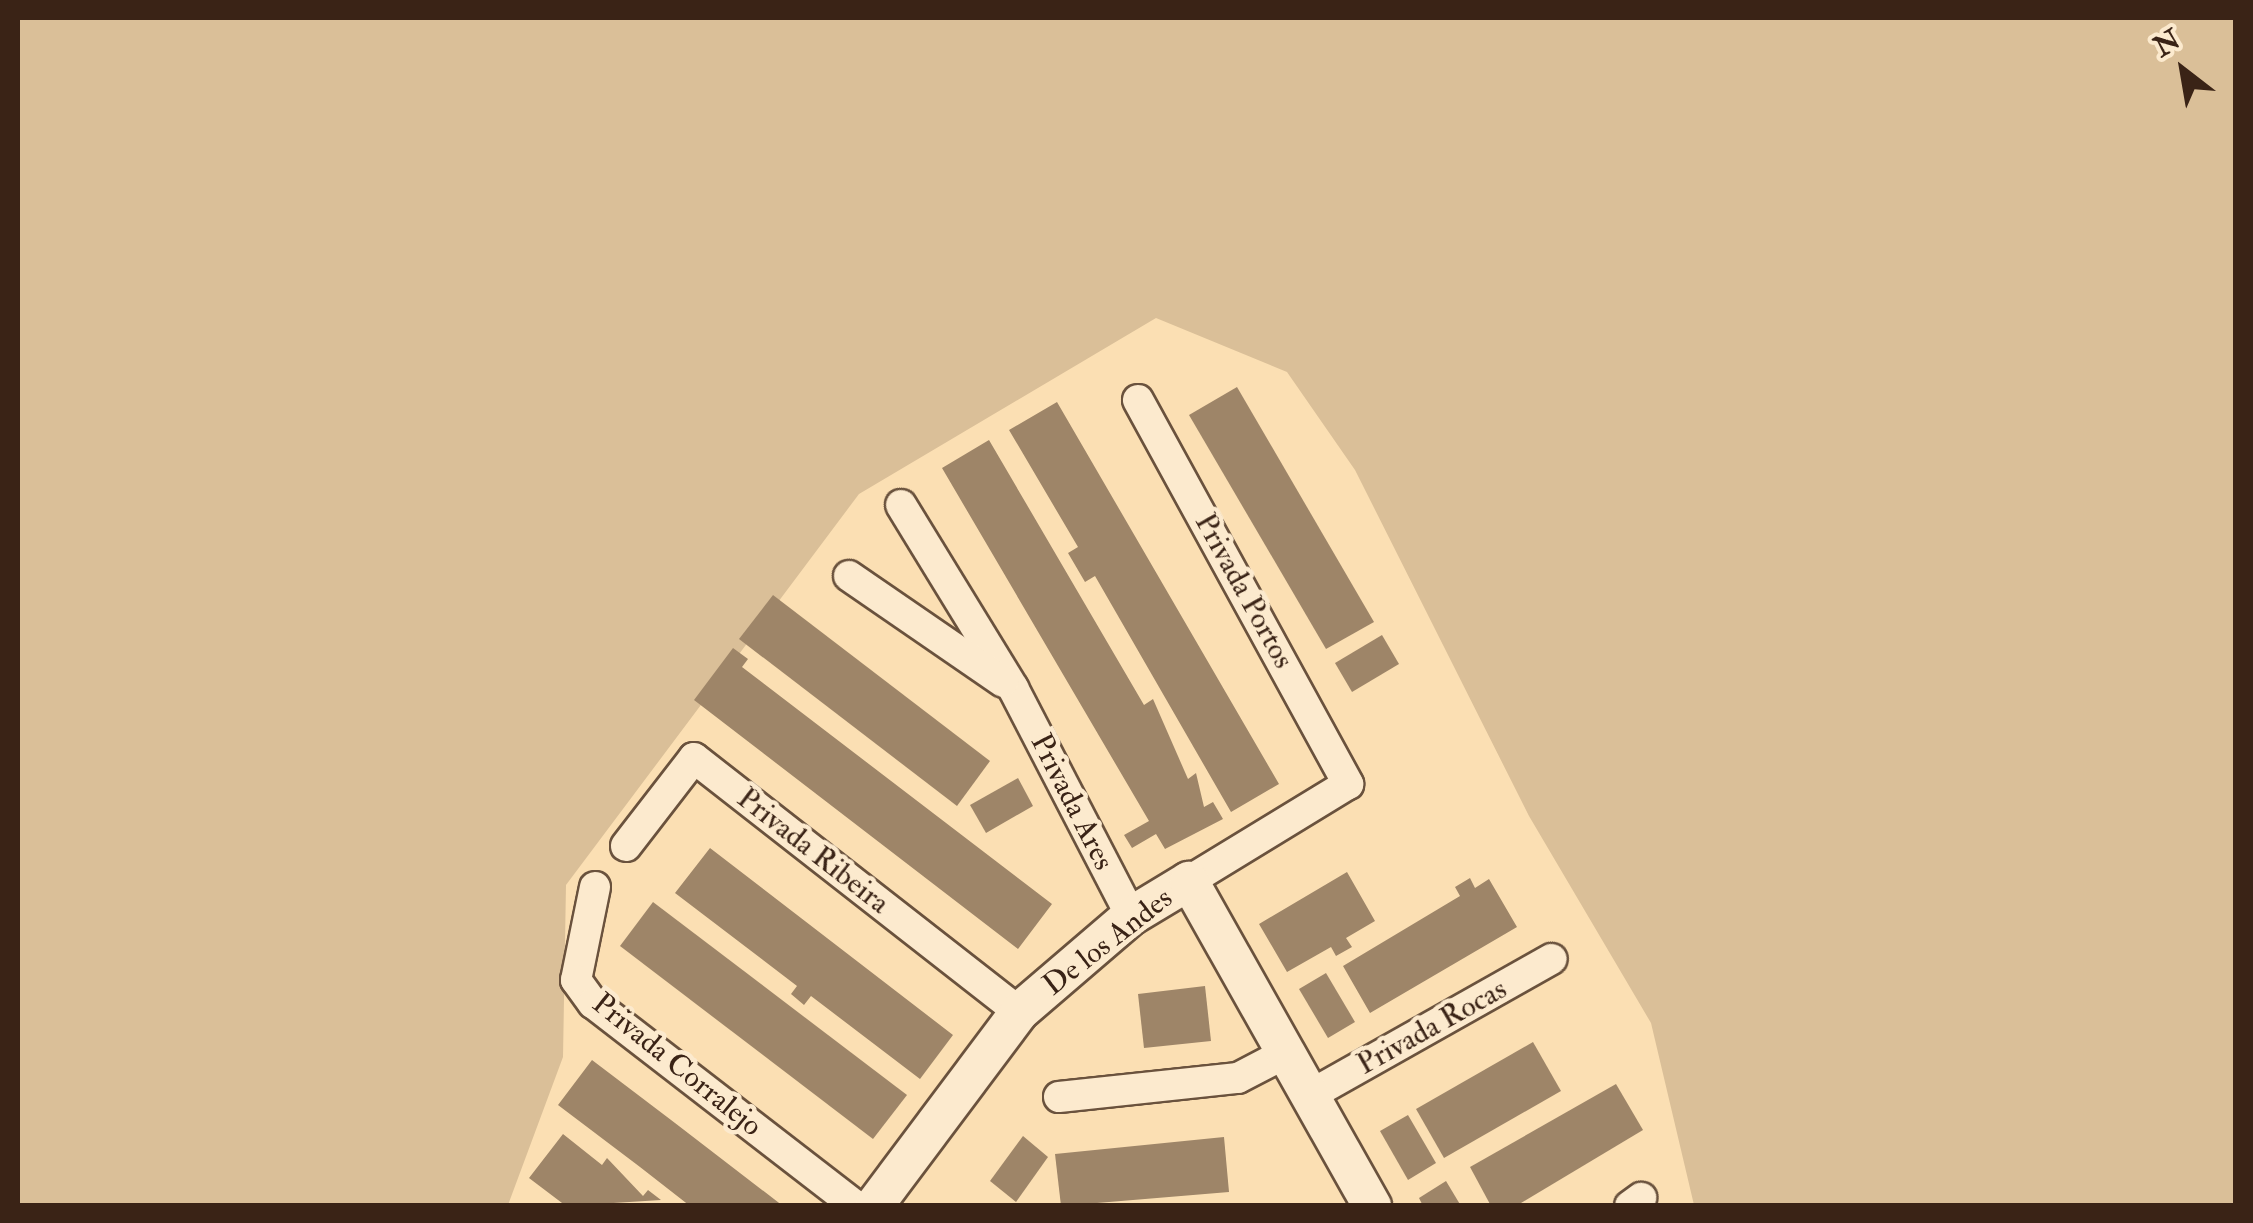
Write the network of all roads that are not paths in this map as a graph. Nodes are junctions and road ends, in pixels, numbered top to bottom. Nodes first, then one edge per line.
1 (1138, 400) dead end
2 (901, 505) dead end
3 (849, 576) dead end
4 (1012, 688) junction
5 (626, 846) dead end
6 (1190, 881) junction
7 (595, 887) dead end
8 (1131, 916) junction
9 (1552, 959) dead end
10 (1019, 1012) junction
11 (1288, 1052) junction
12 (1312, 1094) junction
13 (1060, 1097) dead end
14 (856, 1206) edge
15 (874, 1206) edge
16 (1372, 1206) edge

1 - 6 street, Privada Portos
2 - 4 street, Privada Ares
3 - 4 street, Privada Ares
4 - 8 street, Privada Ares
5 - 10 street, Privada Ribeira
6 - 8 street, De los Andes
6 - 11 street, De los Andes
7 - 14 street, Privada Corralejo
8 - 10 street, De los Andes
9 - 12 street, Privada Rocas
10 - 15 street, De los Andes
11 - 12 street, De los Andes
11 - 13 street
12 - 16 street, De los Andes

